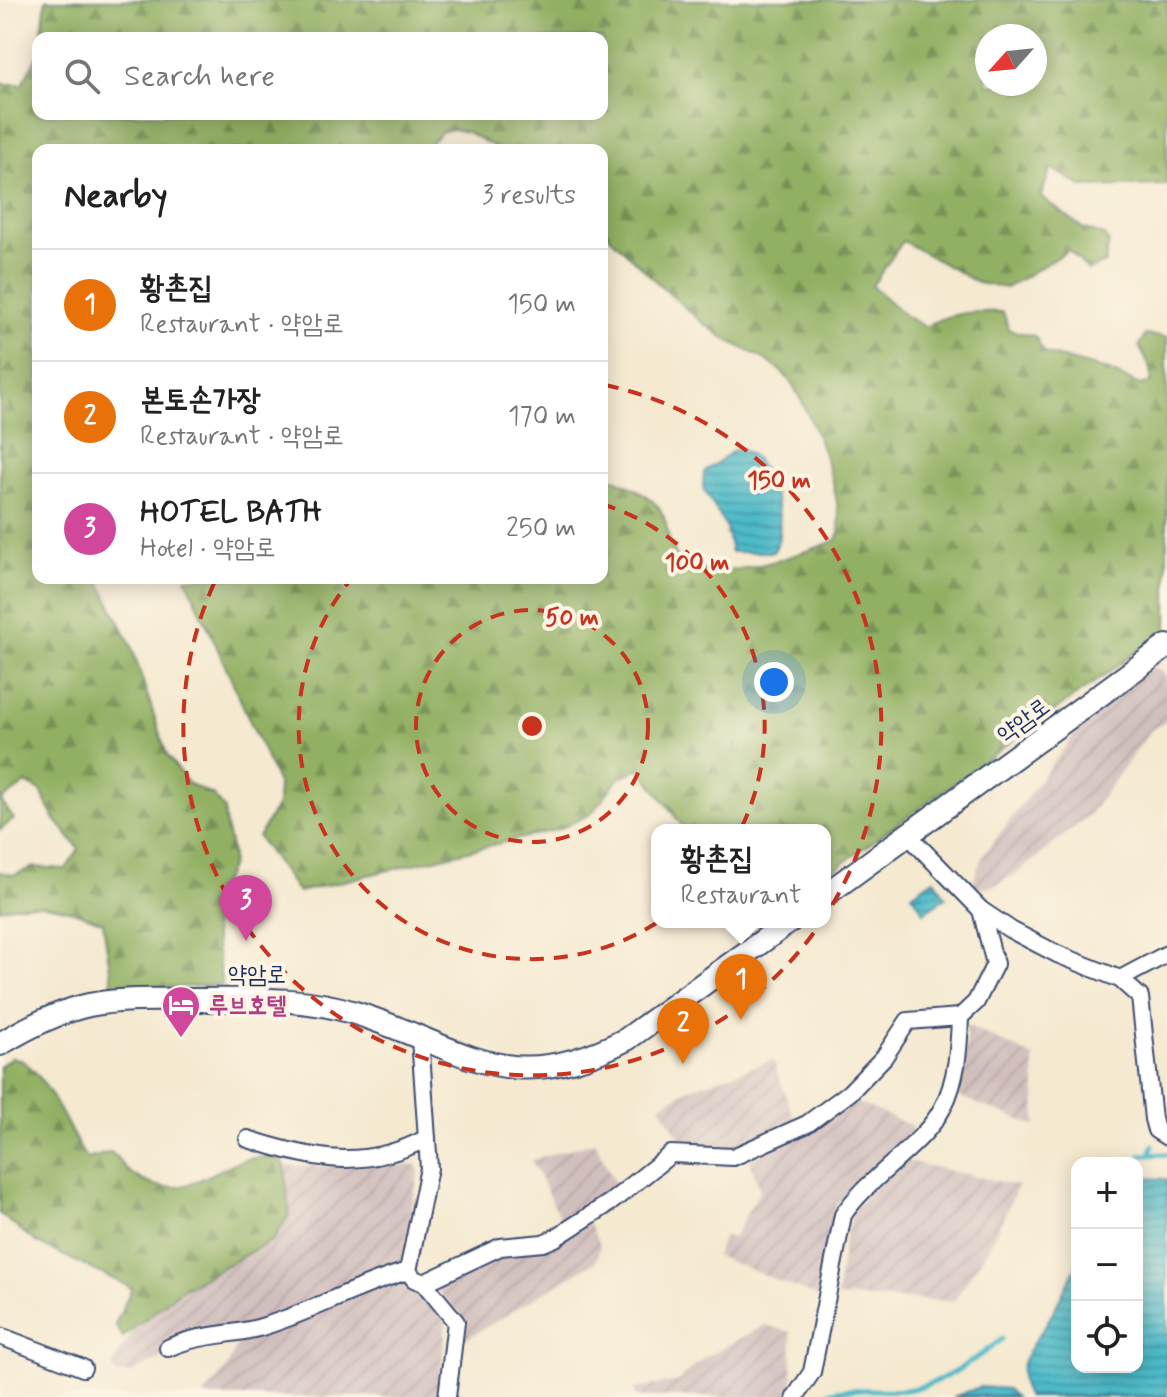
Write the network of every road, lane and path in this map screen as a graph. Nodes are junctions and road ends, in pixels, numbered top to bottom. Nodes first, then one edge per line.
1 (1167, 646) edge
2 (907, 834) junction
3 (831, 891) edge
4 (981, 910) junction
5 (781, 928) edge
6 (1167, 954) edge
7 (1120, 979) junction
8 (960, 1017) junction
9 (420, 1038) junction
10 (0, 1044) edge
11 (1167, 1137) edge
12 (427, 1138) junction
13 (248, 1139) dead end
14 (408, 1271) junction
15 (424, 1283) junction
16 (0, 1336) edge
17 (168, 1348) dead end
18 (83, 1368) dead end
19 (447, 1397) edge
20 (795, 1397) edge

1 - 2 street, 약암로
2 - 3 street, 약암로
2 - 4 street
4 - 7 street
4 - 8 street
5 - 9 street, 약암로
6 - 7 street
7 - 11 street
8 - 15 street
8 - 20 street
9 - 10 street, 약암로
9 - 12 street
12 - 13 street
12 - 14 street
14 - 15 street
14 - 17 street
15 - 19 street
16 - 18 street

